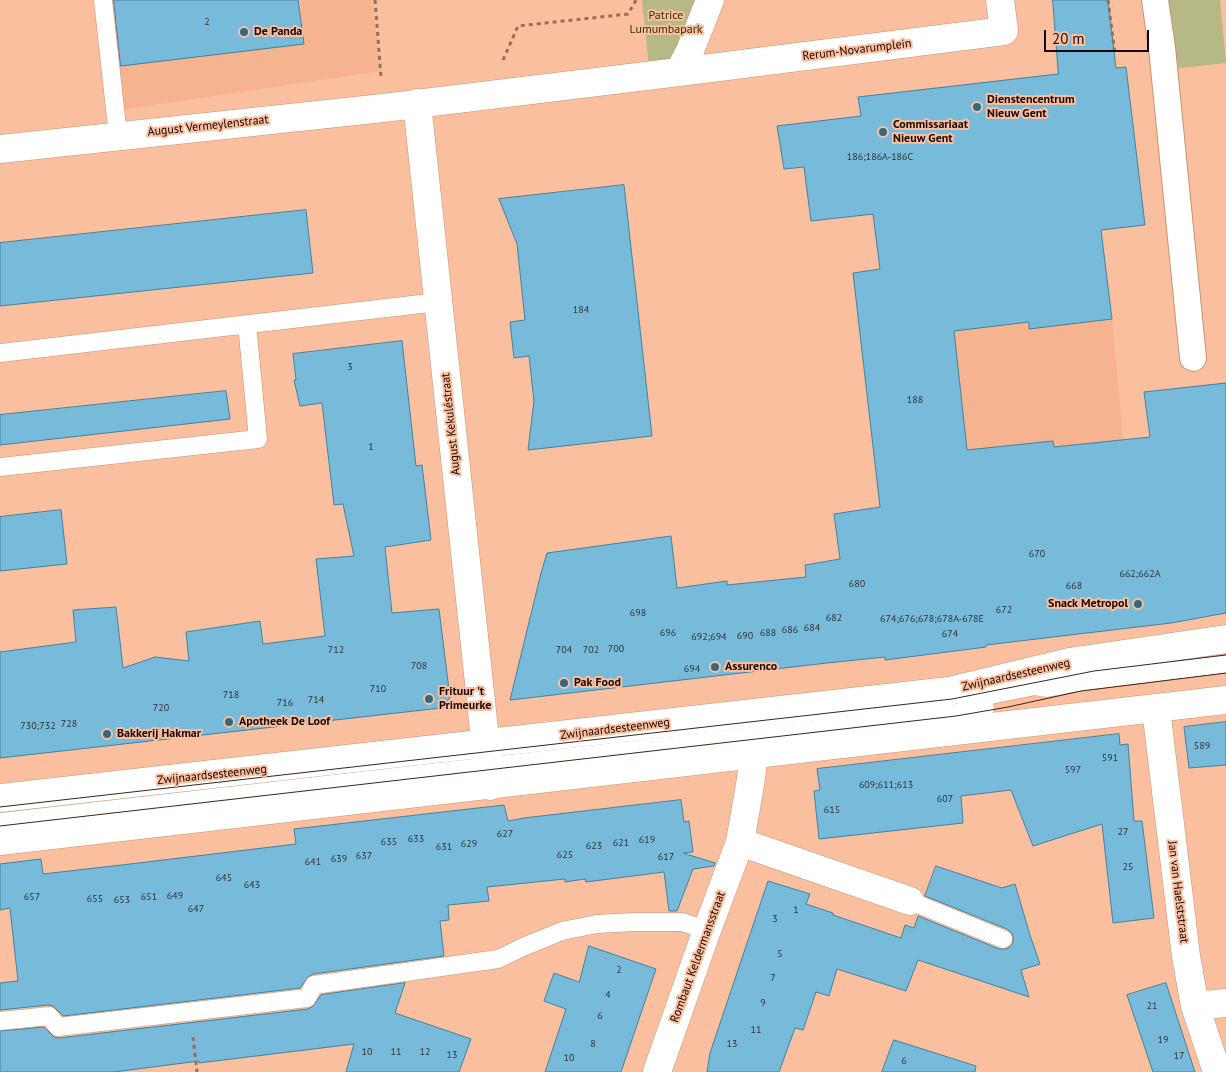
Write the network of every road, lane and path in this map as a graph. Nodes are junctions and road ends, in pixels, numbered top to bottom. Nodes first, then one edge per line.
1 (103, 0) edge
2 (374, 0) edge
3 (636, 0) edge
4 (710, 0) edge
5 (1000, 0) edge
6 (1108, 0) edge
7 (1156, 0) edge
8 (1115, 54) dead end
9 (679, 72) junction
10 (488, 95) junction
11 (417, 103) junction
12 (383, 108) junction
13 (118, 136) junction
14 (0, 149) edge
15 (438, 302) junction
16 (247, 324) junction
17 (0, 353) edge
18 (1193, 358) dead end
19 (0, 467) edge
20 (1226, 639) edge
21 (1226, 664) edge
22 (1048, 688) junction
23 (1226, 700) edge
24 (1156, 709) junction
25 (486, 744) junction
26 (754, 755) junction
27 (490, 786) junction
28 (0, 798) edge
29 (0, 812) edge
30 (0, 822) edge
31 (0, 841) edge
32 (740, 842) junction
33 (910, 901) joint
34 (707, 930) junction
35 (1003, 939) dead end
36 (1226, 1003) edge
37 (1195, 1006) junction
38 (190, 1012) junction
39 (0, 1022) edge
40 (197, 1072) edge
41 (657, 1072) edge
42 (1217, 1072) edge

1 - 13 lane
2 - 12 path
3 - 10 path
4 - 9 street
5 - 9 street, Rerum-Novarumplein
6 - 8 path
7 - 18 street
9 - 10 street, Rerum-Novarumplein
10 - 11 street, Rerum-Novarumplein
11 - 12 street, August Vermeylenstraat
11 - 15 street, August Kekuléstraat
12 - 13 street, August Vermeylenstraat
13 - 14 street, August Vermeylenstraat
15 - 16 lane
15 - 25 street, August Kekuléstraat
16 - 17 lane
16 - 19 lane
20 - 25 street, Zwijnaardsesteenweg
21 - 22 lane
22 - 29 lane
22 - 30 lane
23 - 24 street
24 - 26 street
24 - 37 street, Jan van Haelststraat
25 - 27 street, August Kekuléstraat
25 - 28 street, Zwijnaardsesteenweg
26 - 27 street
26 - 32 street, Rombaut Keldermansstraat
27 - 31 street
32 - 33 street
32 - 34 street, Rombaut Keldermansstraat
33 - 35 lane
34 - 38 lane
34 - 41 street, Rombaut Keldermansstraat
36 - 37 street
37 - 42 street, Jan van Haelststraat
38 - 39 lane
38 - 40 path

